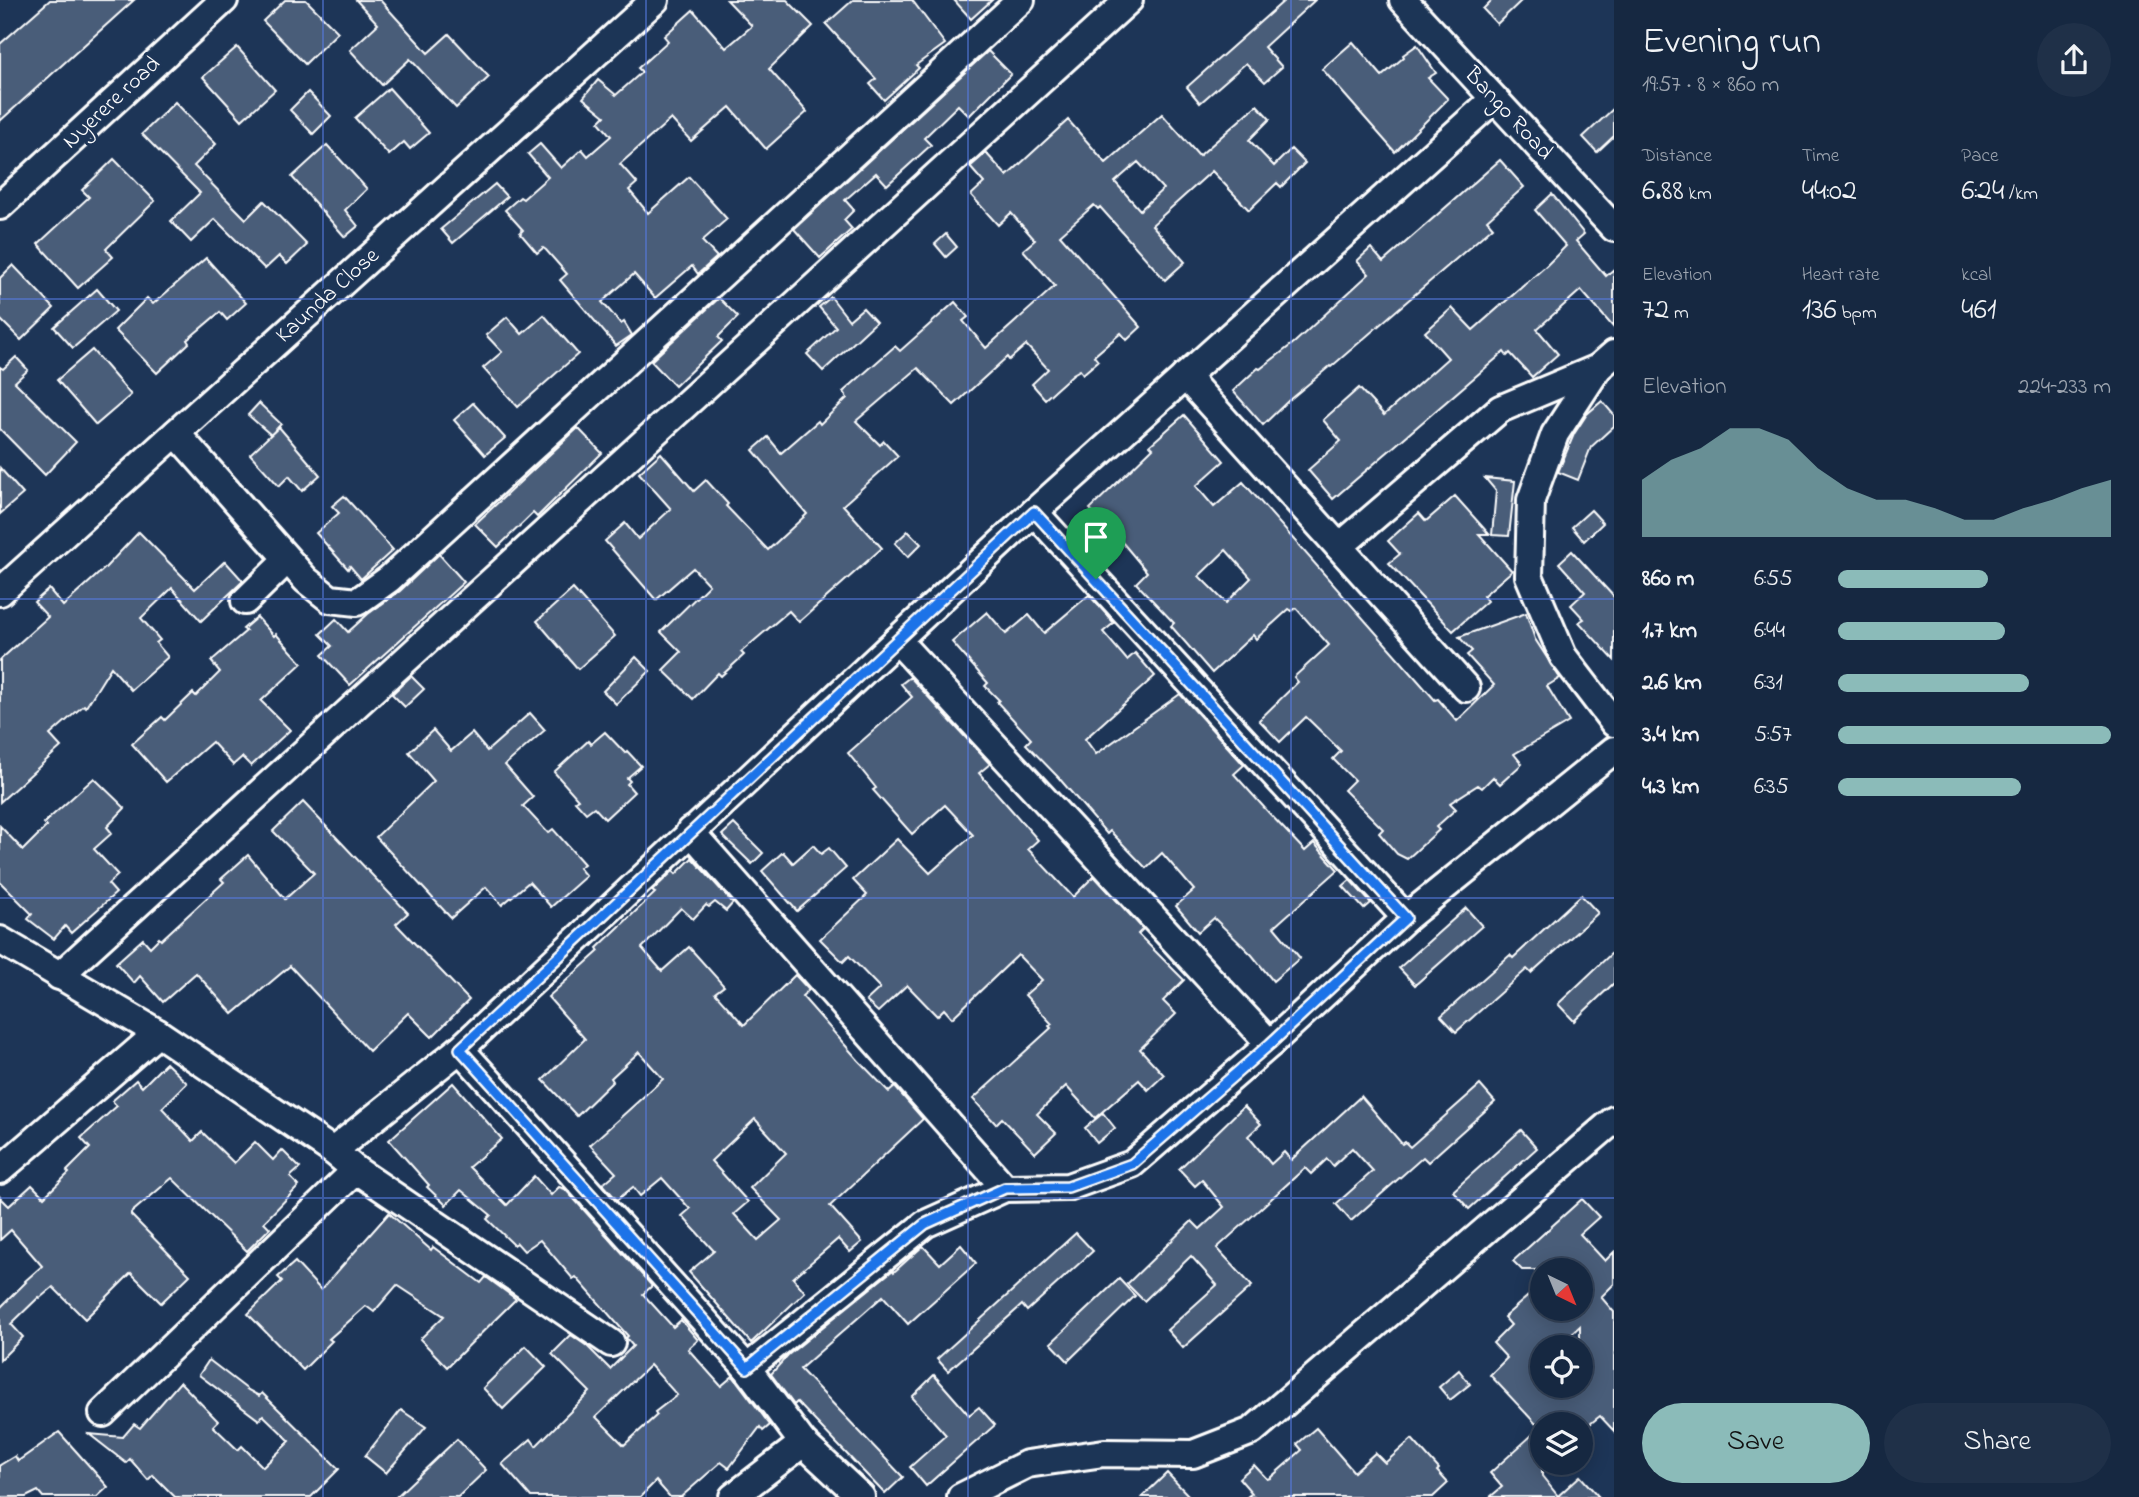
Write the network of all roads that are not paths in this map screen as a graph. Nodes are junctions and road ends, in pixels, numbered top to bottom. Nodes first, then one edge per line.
1 (224, 0) edge
2 (655, 0) edge
3 (1021, 0) edge
4 (1129, 0) edge
5 (1403, 0) edge
6 (1494, 99) junction
7 (0, 206) edge
8 (1614, 228) edge
9 (1606, 361) edge
10 (1185, 376) junction
11 (176, 433) junction
12 (1034, 512) junction
13 (1339, 547) junction
14 (287, 560) junction
15 (0, 592) edge
16 (246, 601) dead end
17 (897, 640) junction
18 (1466, 688) dead end
19 (1614, 723) edge
20 (1614, 750) edge
21 (690, 831) junction
22 (1406, 918) junction
23 (0, 940) edge
24 (59, 976) junction
25 (158, 1033) junction
26 (1270, 1044) junction
27 (460, 1049) junction
28 (1614, 1120) edge
29 (333, 1151) junction
30 (0, 1170) edge
31 (356, 1170) junction
32 (1005, 1188) junction
33 (611, 1343) dead end
34 (747, 1368) junction
35 (103, 1413) dead end
36 (803, 1443) junction
37 (733, 1497) edge
38 (861, 1497) edge
39 (961, 1497) edge

1 - 7 street, Nyerere road
2 - 11 street, Kaunda Close
3 - 14 street
4 - 24 street
5 - 6 street, Bango Road
6 - 8 street, Bango Road
6 - 10 street
9 - 13 street
9 - 19 street
10 - 12 street
10 - 13 street
11 - 14 street
11 - 15 street, Kaunda Close
12 - 17 street
12 - 22 street
13 - 18 street
14 - 16 street
17 - 21 street
17 - 26 street
20 - 22 street
21 - 27 street
21 - 32 street
22 - 26 street
23 - 24 street
24 - 25 street
25 - 29 street
25 - 30 street
26 - 32 street
27 - 29 street
27 - 34 street
28 - 39 street
29 - 31 street
31 - 33 street
31 - 35 street
32 - 34 street
34 - 36 street
36 - 37 street
36 - 38 street

